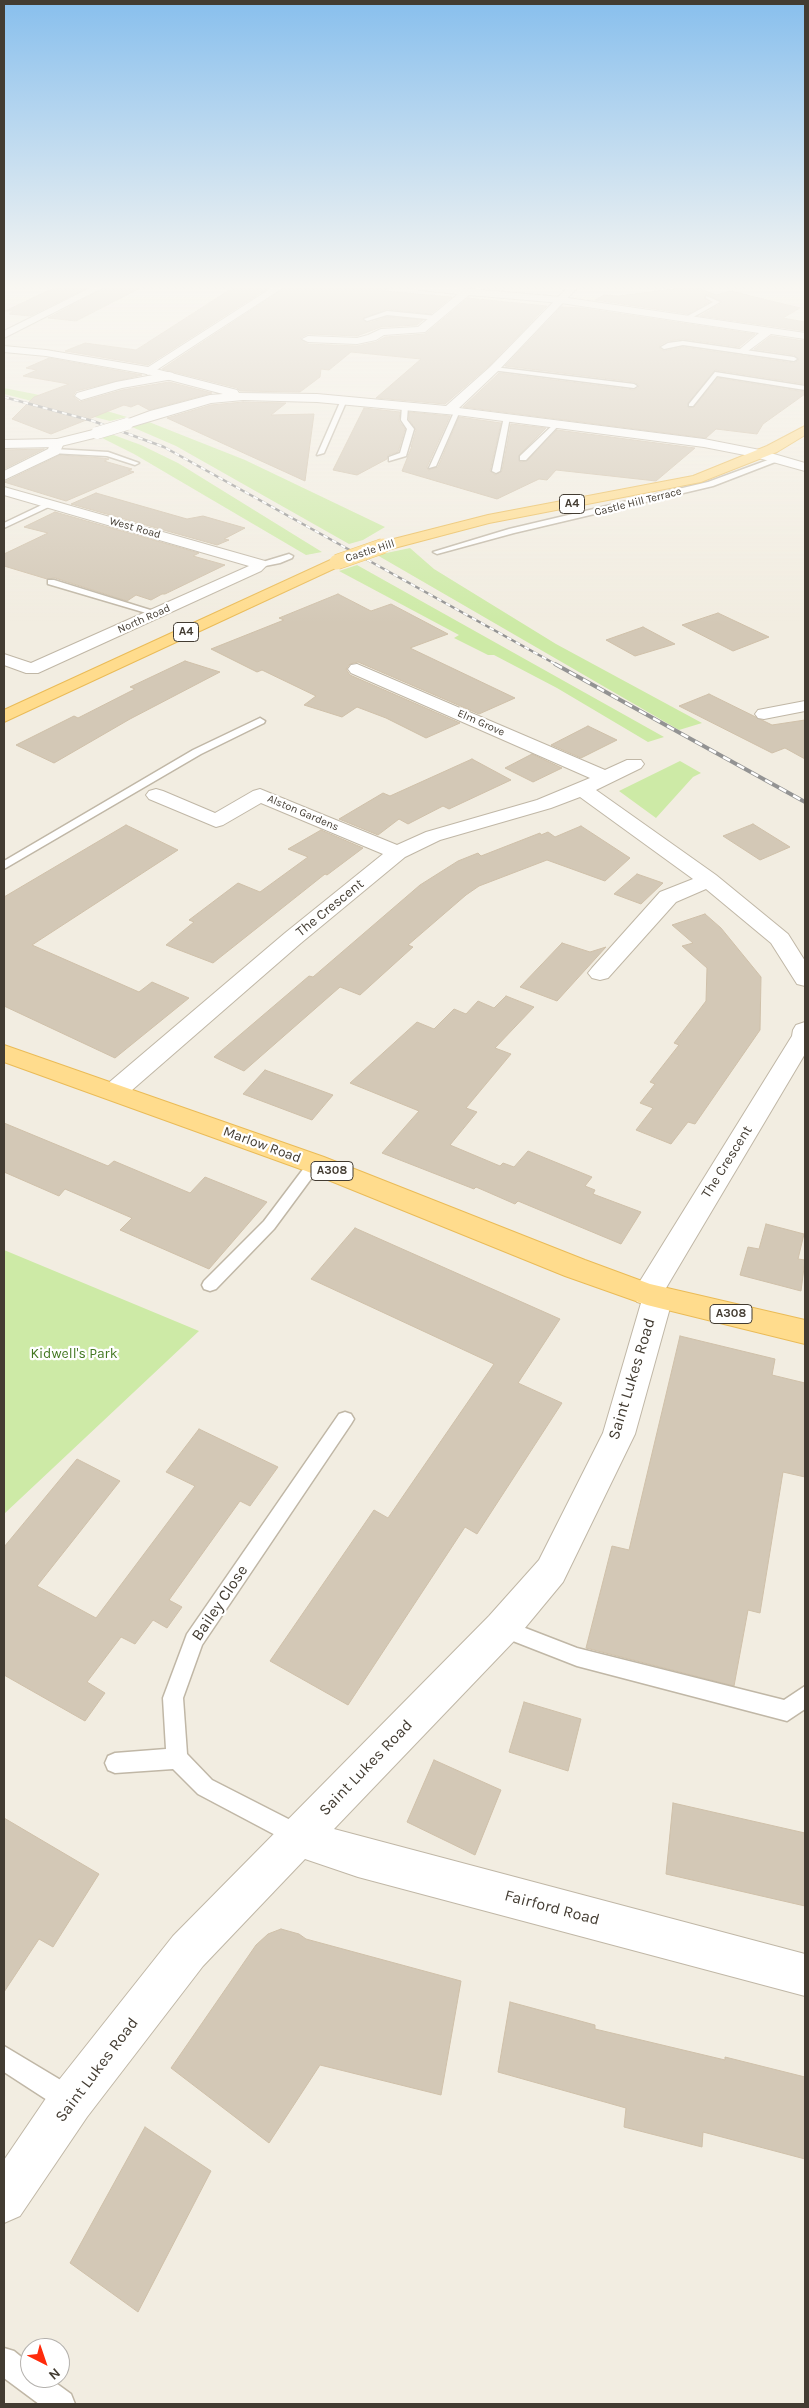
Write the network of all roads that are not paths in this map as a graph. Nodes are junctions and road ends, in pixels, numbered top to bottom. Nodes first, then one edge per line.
1 (215, 399) edge
2 (328, 399) edge
3 (464, 399) edge
4 (696, 399) edge
5 (344, 400) junction
6 (692, 405) dead end
7 (405, 406) junction
8 (453, 410) junction
9 (506, 418) junction
10 (557, 424) junction
11 (805, 430) edge
12 (4, 444) edge
13 (56, 447) junction
14 (320, 453) dead end
15 (760, 454) junction
16 (523, 458) dead end
17 (392, 459) dead end
18 (779, 459) junction
19 (135, 463) dead end
20 (432, 466) dead end
21 (805, 467) edge
22 (496, 471) dead end
23 (4, 476) edge
24 (4, 492) edge
25 (51, 504) junction
26 (4, 526) edge
27 (437, 552) dead end
28 (289, 556) dead end
29 (258, 566) junction
30 (51, 582) dead end
31 (156, 613) junction
32 (4, 659) edge
33 (357, 669) dead end
34 (805, 706) edge
35 (764, 714) dead end
36 (4, 717) edge
37 (260, 721) dead end
38 (634, 764) dead end
39 (606, 778) junction
40 (582, 789) junction
41 (156, 795) dead end
42 (398, 854) junction
43 (4, 866) edge
44 (708, 880) junction
45 (600, 973) dead end
46 (805, 979) edge
47 (805, 1034) edge
48 (4, 1053) edge
49 (115, 1091) junction
50 (315, 1164) junction
51 (210, 1285) dead end
52 (652, 1295) junction
53 (805, 1332) edge
54 (345, 1419) dead end
55 (502, 1628) junction
56 (805, 1696) edge
57 (177, 1758) junction
58 (115, 1763) dead end
59 (299, 1837) junction
60 (805, 1975) edge
61 (4, 2058) edge
62 (71, 2101) junction
63 (4, 2200) edge
64 (4, 2361) edge
65 (61, 2404) edge

1 - 13 street, bridge
2 - 5 street
3 - 8 street
4 - 6 lane
5 - 7 street
5 - 14 lane
7 - 8 street
7 - 17 lane
8 - 9 street
8 - 20 lane
9 - 10 street
9 - 22 lane
10 - 15 street
10 - 16 lane
11 - 15 main road, A4
12 - 13 street
13 - 19 lane
13 - 23 street
15 - 18 street
15 - 36 main road, Castle Hill / A4, bridge
18 - 21 street
18 - 27 lane, Castle Hill Terrace
24 - 25 street, West Road
25 - 26 lane
25 - 29 street, West Road
28 - 29 lane
29 - 31 street, North Road
30 - 31 lane
31 - 32 street, North Road
33 - 39 street, Elm Grove
34 - 35 street
37 - 43 lane
38 - 39 street, The Crescent
39 - 40 street, The Crescent
40 - 42 street, The Crescent
40 - 44 street
41 - 42 street, Alston Gardens
42 - 49 street, The Crescent
44 - 45 street
44 - 46 street
47 - 52 street, The Crescent
48 - 49 main road, Marlow Road / A308
49 - 50 main road, Marlow Road / A308
50 - 51 lane
50 - 52 main road, Marlow Road / A308
52 - 53 main road, A308
52 - 55 street, Saint Lukes Road
54 - 57 lane, Bailey Close
55 - 56 lane
55 - 59 street, Saint Lukes Road
57 - 58 lane
57 - 59 lane
59 - 60 street, Fairford Road
59 - 62 street, Saint Lukes Road
61 - 62 lane
62 - 63 street, Saint Lukes Road
64 - 65 lane

